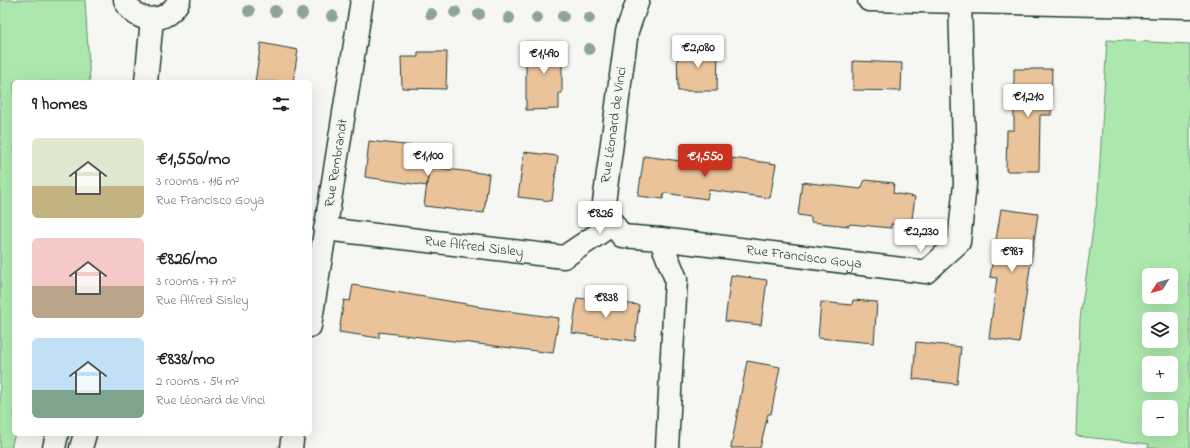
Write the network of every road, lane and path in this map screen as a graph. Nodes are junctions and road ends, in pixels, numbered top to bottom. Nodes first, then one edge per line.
1 (125, 0) edge
2 (179, 0) edge
3 (362, 0) edge
4 (638, 0) edge
5 (869, 0) edge
6 (960, 1) edge
7 (1190, 7) edge
8 (152, 19) junction
9 (146, 80) edge
10 (613, 224) junction
11 (325, 229) junction
12 (660, 239) junction
13 (312, 313) edge
14 (57, 436) edge
15 (84, 436) edge
16 (293, 436) edge
17 (54, 448) edge
18 (81, 448) edge
19 (291, 448) edge
20 (667, 448) edge

1 - 8 street
2 - 8 street
3 - 11 street, Rue Rembrandt
4 - 10 street, Rue Léonard de Vinci
5 - 6 street
6 - 7 street
6 - 12 street, Rue Francisco Goya
8 - 9 street
10 - 11 street, Rue Alfred Sisley
10 - 12 street, Rue Léonard de Vinci
11 - 13 street, Rue Rembrandt
12 - 20 street
14 - 17 street
15 - 18 street
16 - 19 street

